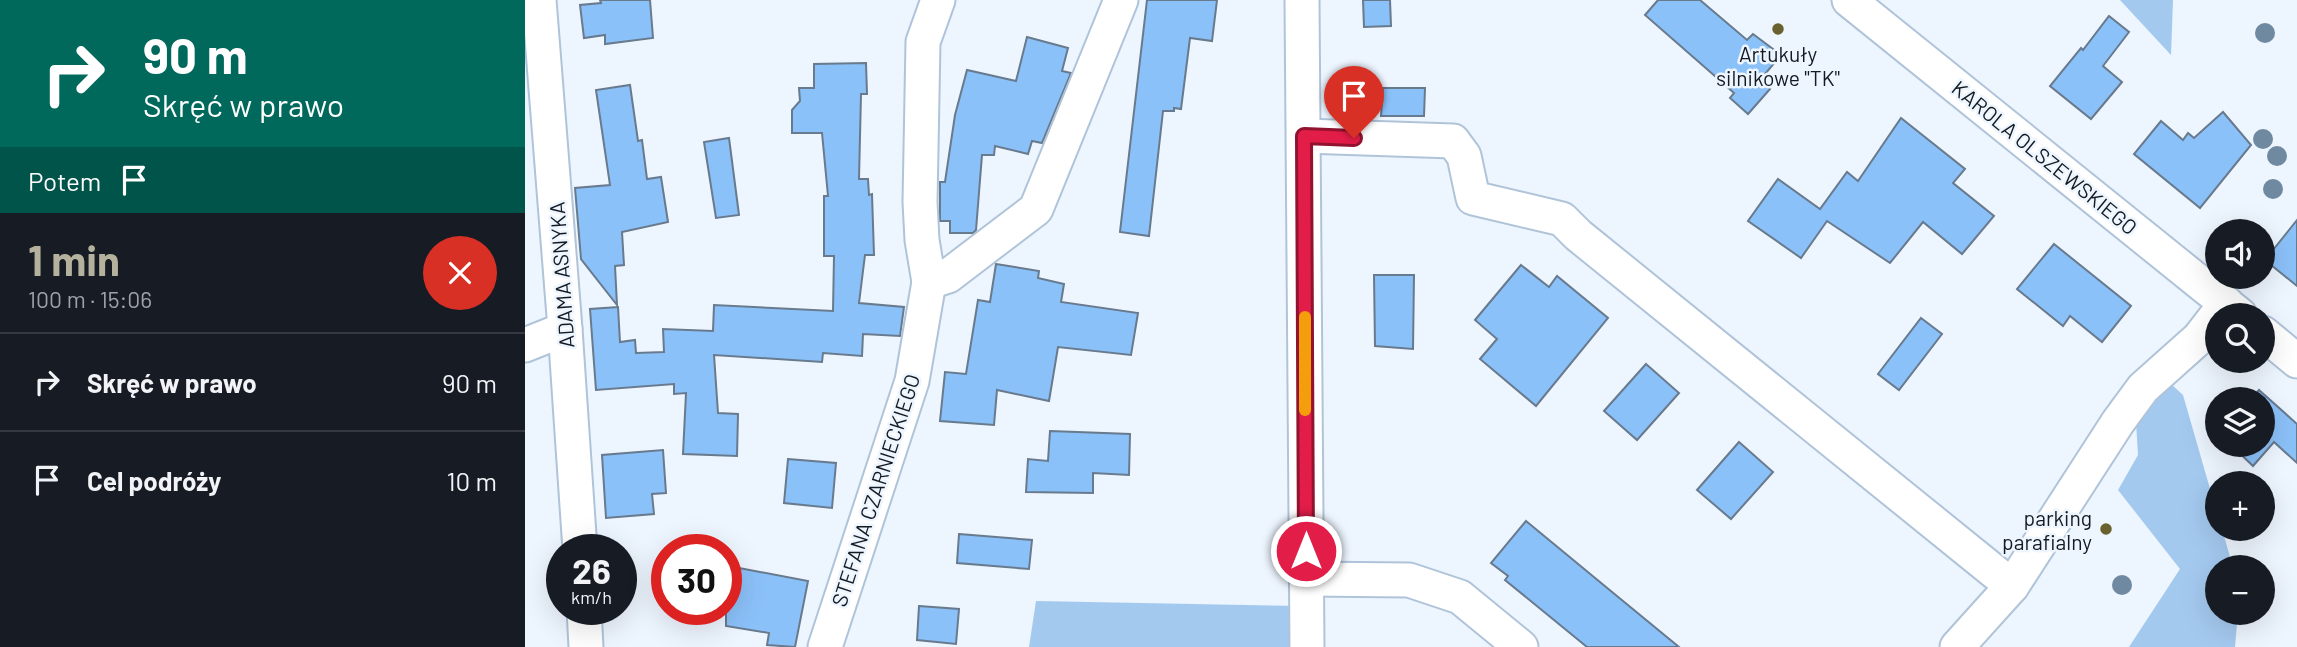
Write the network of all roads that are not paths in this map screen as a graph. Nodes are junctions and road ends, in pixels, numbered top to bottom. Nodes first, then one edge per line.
1 (539, 0) edge
2 (938, 0) edge
3 (1121, 0) edge
4 (1302, 0) edge
5 (1849, 0) edge
6 (1304, 136) junction
7 (929, 282) junction
8 (2226, 303) edge
9 (565, 329) junction
10 (2205, 333) edge
11 (2275, 344) edge
12 (525, 345) edge
13 (2297, 361) edge
14 (579, 534) edge
15 (1306, 579) junction
16 (2013, 586) junction
17 (585, 625) edge
18 (586, 647) edge
19 (825, 647) edge
20 (1307, 647) edge
21 (1521, 647) edge
22 (1957, 647) edge

1 - 9 street, ADAMA ASNYKA
2 - 7 street, STEFANA CZARNIECKIEGO
3 - 7 street
4 - 6 street
5 - 8 street, KAROLA OLSZEWSKIEGO
6 - 15 street
6 - 16 street
7 - 19 street, STEFANA CZARNIECKIEGO
9 - 12 street
9 - 14 street, ADAMA ASNYKA
10 - 16 street
11 - 13 street
15 - 20 street
15 - 21 street
16 - 22 street
17 - 18 street

